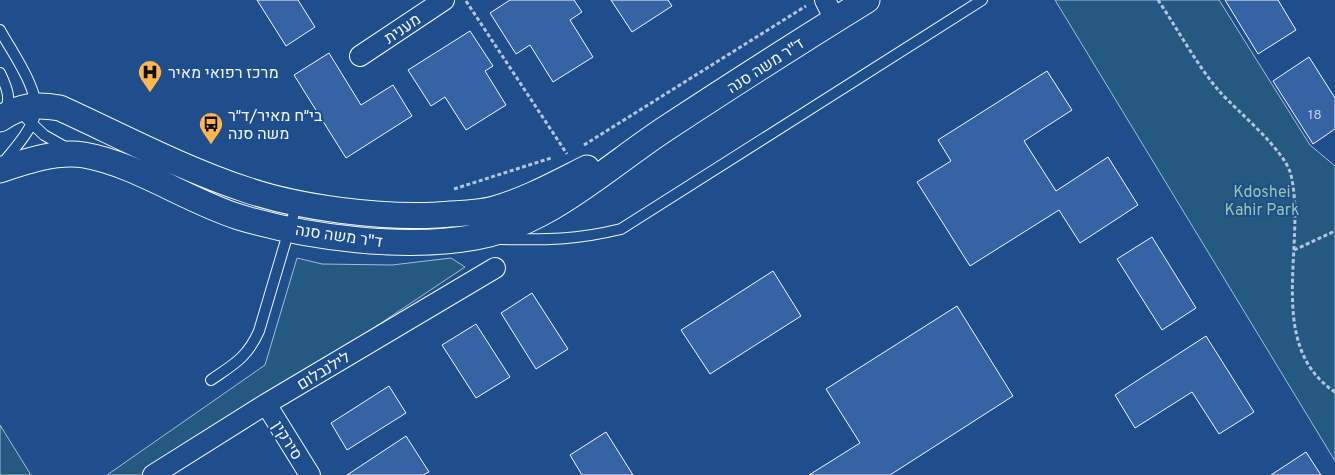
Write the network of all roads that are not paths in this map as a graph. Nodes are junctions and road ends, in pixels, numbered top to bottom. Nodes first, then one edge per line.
1 (444, 0) edge
2 (867, 0) edge
3 (982, 0) edge
4 (822, 8) edge
5 (0, 30) edge
6 (360, 56) dead end
7 (0, 73) edge
8 (16, 113) edge
9 (663, 130) junction
10 (82, 155) junction
11 (0, 169) edge
12 (298, 202) junction
13 (290, 228) junction
14 (475, 237) junction
15 (495, 268) dead end
16 (210, 380) dead end
17 (266, 404) junction
18 (153, 475) edge
19 (310, 475) edge

1 - 6 street, מענית
2 - 4 street, ד"ר משה סנה
3 - 14 lane
4 - 9 street, ד"ר משה סנה
5 - 8 lane
7 - 8 lane
8 - 10 lane
8 - 11 lane
8 - 12 street, ד"ר משה סנה
9 - 12 street, ד"ר משה סנה
9 - 14 street, ד"ר משה סנה
10 - 11 street, ד"ר משה סנה
10 - 13 street, ד"ר משה סנה
12 - 13 lane
13 - 14 street, ד"ר משה סנה
13 - 16 lane
15 - 17 street, לילנבלום
17 - 18 street, לילנבלום
17 - 19 street, סירקין

